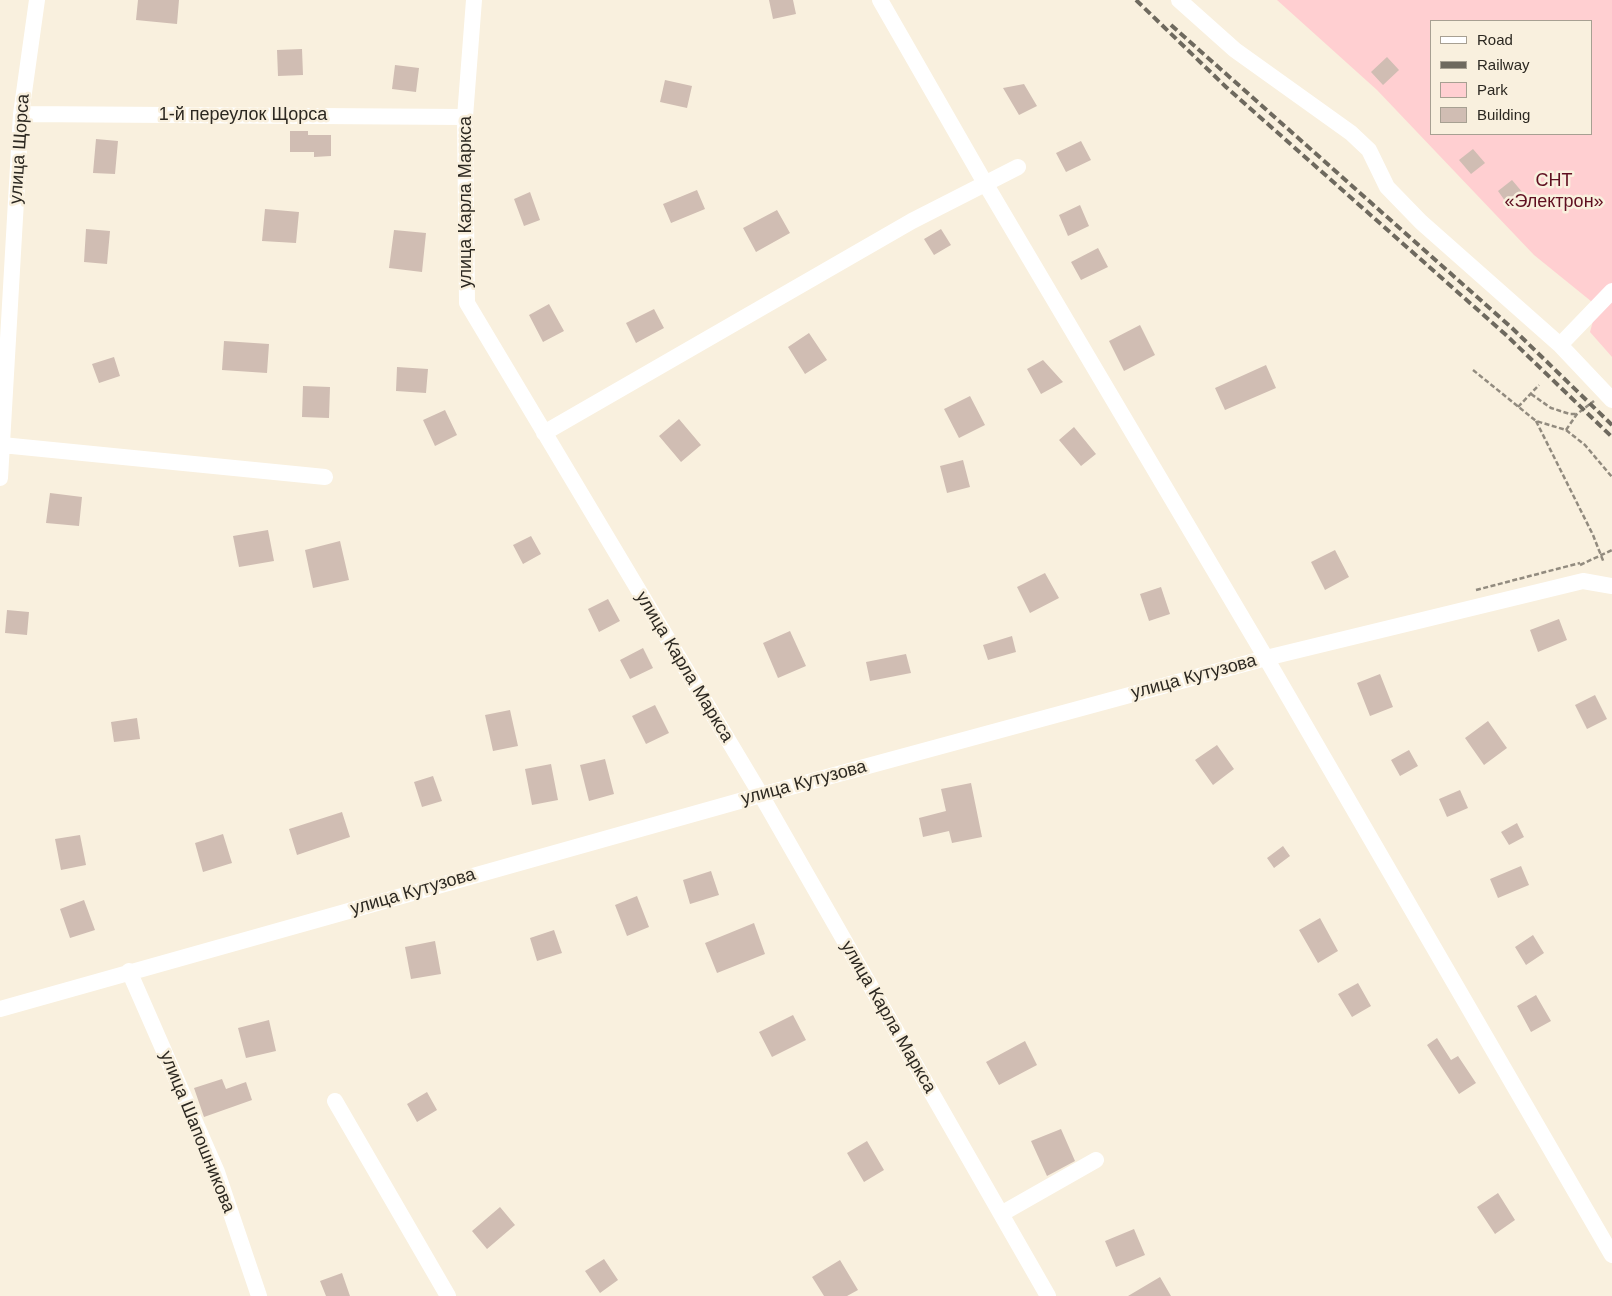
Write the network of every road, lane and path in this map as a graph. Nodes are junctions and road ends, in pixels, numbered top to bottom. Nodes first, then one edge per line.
1 (37, 0) edge
2 (474, 0) edge
3 (880, 0) edge
4 (1179, 0) edge
5 (21, 114) junction
6 (465, 117) junction
7 (1018, 167) dead end
8 (985, 184) junction
9 (1612, 291) edge
10 (1560, 345) junction
11 (1473, 370) dead end
12 (1540, 385) dead end
13 (1531, 394) junction
14 (1609, 396) edge
15 (1518, 407) junction
16 (1577, 414) junction
17 (1536, 421) junction
18 (1566, 430) junction
19 (544, 433) junction
20 (2, 445) junction
21 (325, 477) dead end
22 (1612, 477) edge
23 (0, 478) edge
24 (1612, 550) edge
25 (1601, 555) junction
26 (1604, 563) dead end
27 (1583, 581) junction
28 (1612, 586) edge
29 (1266, 658) junction
30 (761, 795) junction
31 (129, 971) junction
32 (0, 1009) edge
33 (335, 1101) dead end
34 (1096, 1160) dead end
35 (1001, 1214) junction
36 (1612, 1255) edge
37 (259, 1296) edge
38 (448, 1296) edge
39 (1048, 1296) edge

1 - 5 street, улица Щорса
2 - 6 street, улица Карла Маркса
3 - 8 street
4 - 10 street
5 - 6 street, 1-й переулок Щорса
5 - 20 street, улица Щорса
6 - 19 street, улица Карла Маркса
7 - 8 street
8 - 19 street
8 - 29 street
9 - 10 street
10 - 14 street
11 - 15 path
12 - 13 path
13 - 15 path
13 - 16 path
14 - 16 path
15 - 17 path
16 - 18 path
17 - 18 path
17 - 25 path
18 - 22 path
19 - 30 street, улица Карла Маркса
20 - 21 street
20 - 23 street, улица Щорса
24 - 25 path
25 - 26 path
25 - 27 path
27 - 28 street, улица Кутузова
27 - 29 street, улица Кутузова
29 - 30 street, улица Кутузова
29 - 36 street
30 - 31 street, улица Кутузова
30 - 35 street, улица Карла Маркса
31 - 32 street, улица Кутузова
31 - 37 street, улица Шапошникова
33 - 38 street
34 - 35 street
35 - 39 street, улица Карла Маркса

